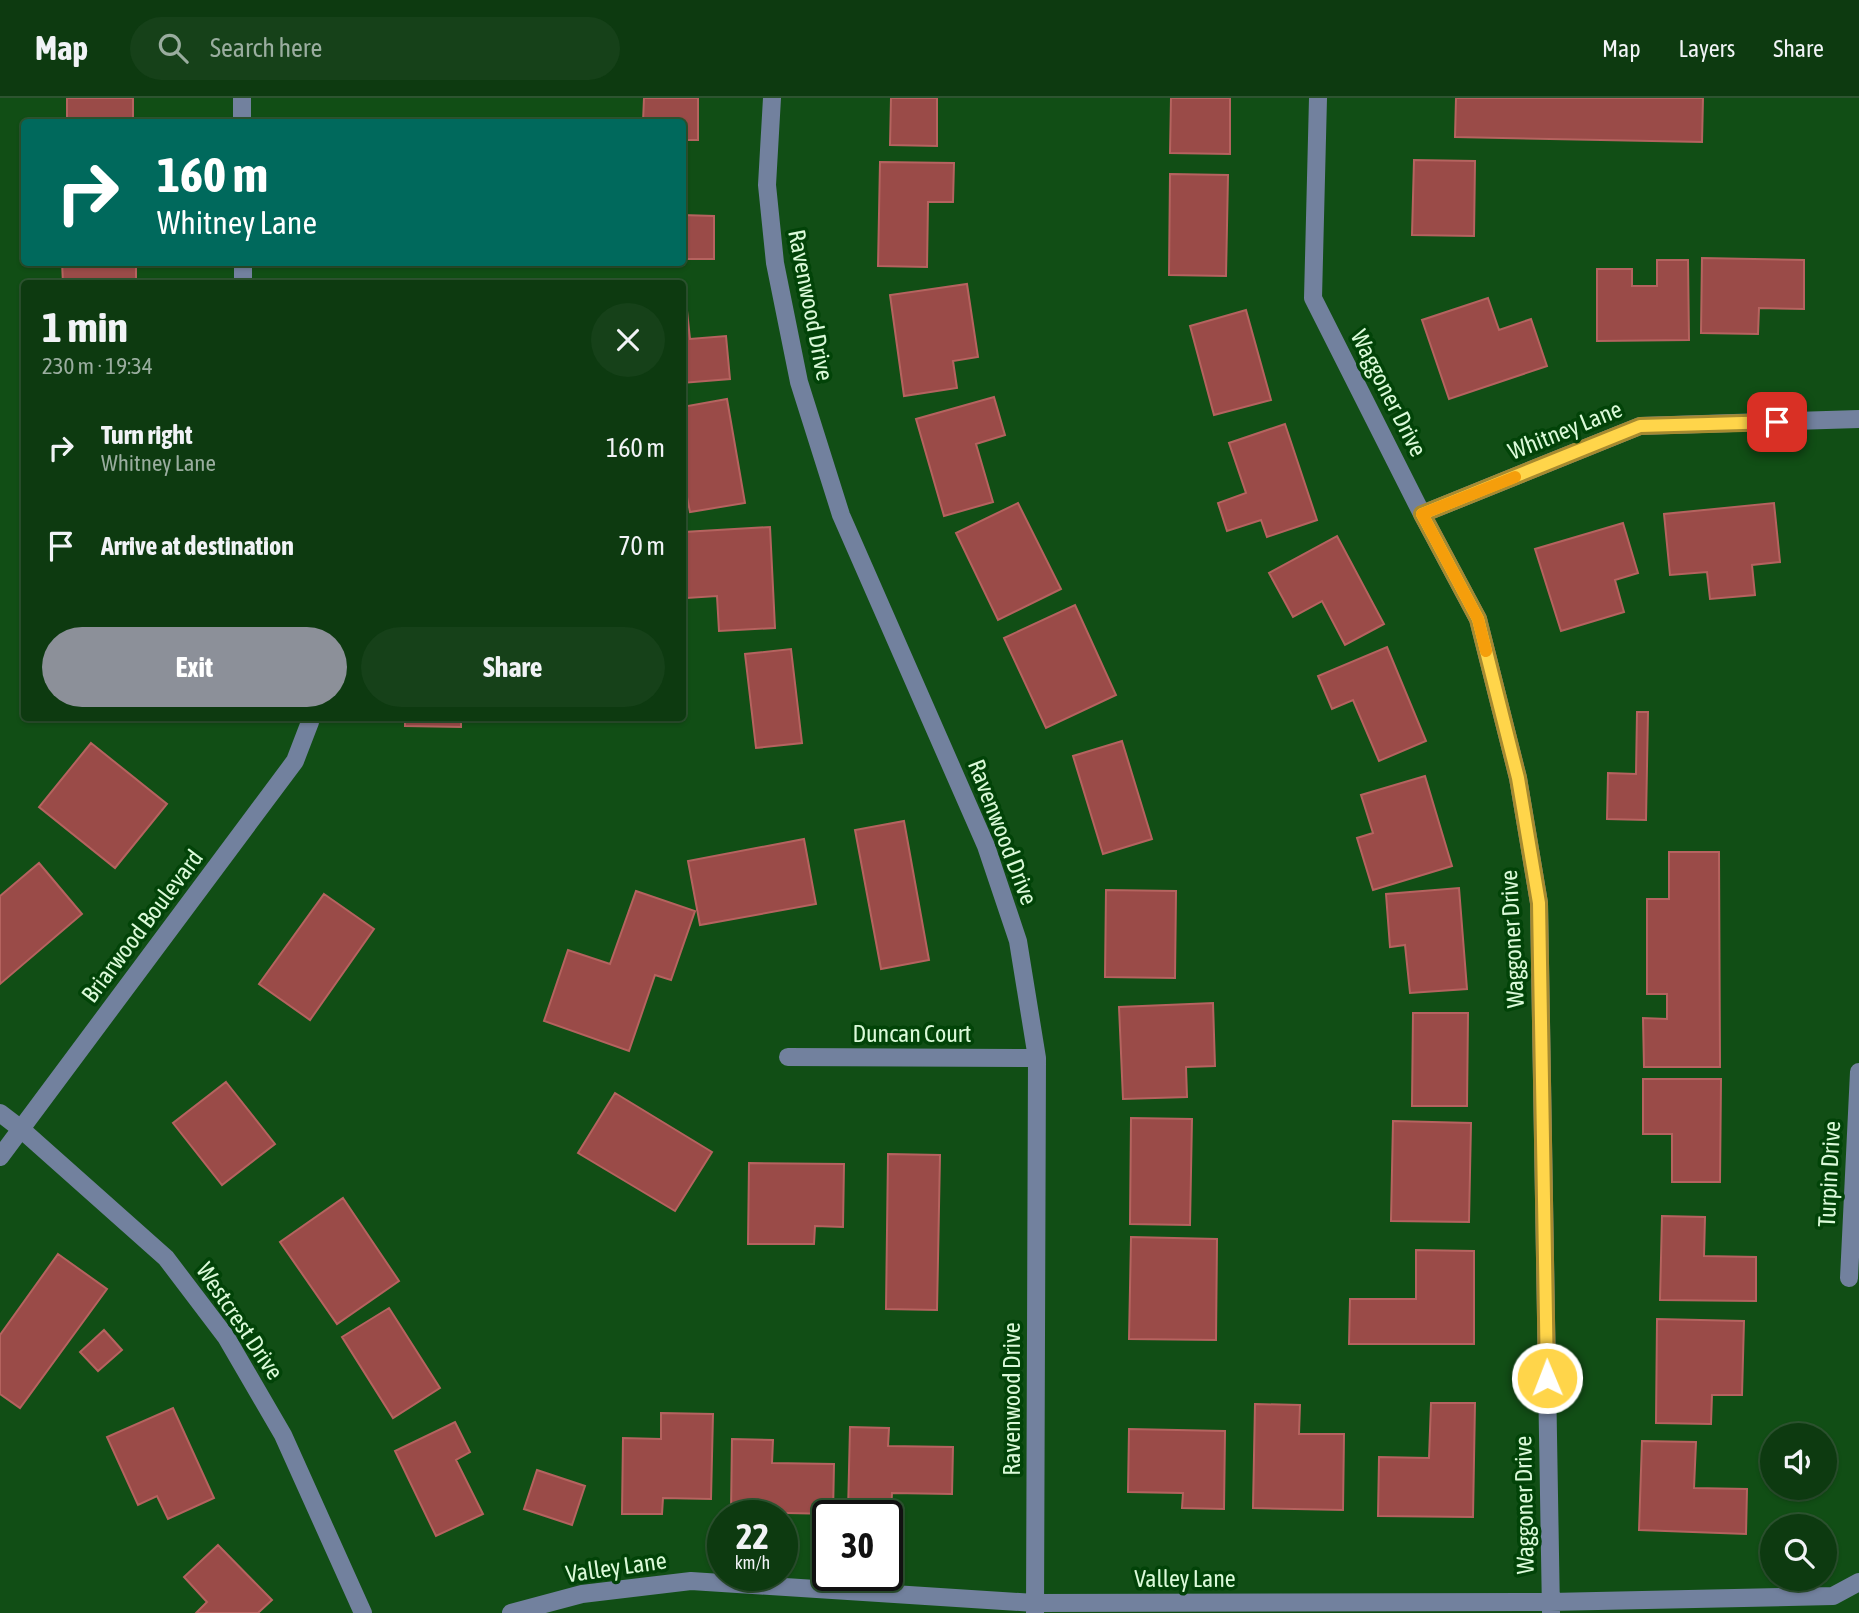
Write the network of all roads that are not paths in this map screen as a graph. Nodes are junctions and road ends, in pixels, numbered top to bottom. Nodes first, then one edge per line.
1 (242, 98) edge
2 (772, 98) edge
3 (1318, 98) edge
4 (242, 119) edge
5 (1859, 419) edge
6 (1422, 514) junction
7 (310, 721) edge
8 (788, 1057) dead end
9 (1037, 1058) junction
10 (1859, 1072) edge
11 (0, 1113) edge
12 (21, 1129) junction
13 (0, 1157) edge
14 (1849, 1278) dead end
15 (1859, 1582) edge
16 (1551, 1607) edge
17 (1035, 1608) edge
18 (363, 1613) edge
19 (511, 1613) edge

1 - 4 street
2 - 9 street, Ravenwood Drive
3 - 6 street, Waggoner Drive
5 - 6 street, Whitney Lane
6 - 16 street, Waggoner Drive
7 - 12 street, Briarwood Boulevard
8 - 9 street, Duncan Court
9 - 17 street, Ravenwood Drive
10 - 14 street, Turpin Drive
11 - 12 street, Westcrest Drive
12 - 13 street, Briarwood Boulevard
12 - 18 street, Westcrest Drive
15 - 16 street, Valley Lane
16 - 17 street, Valley Lane
17 - 19 street, Valley Lane

